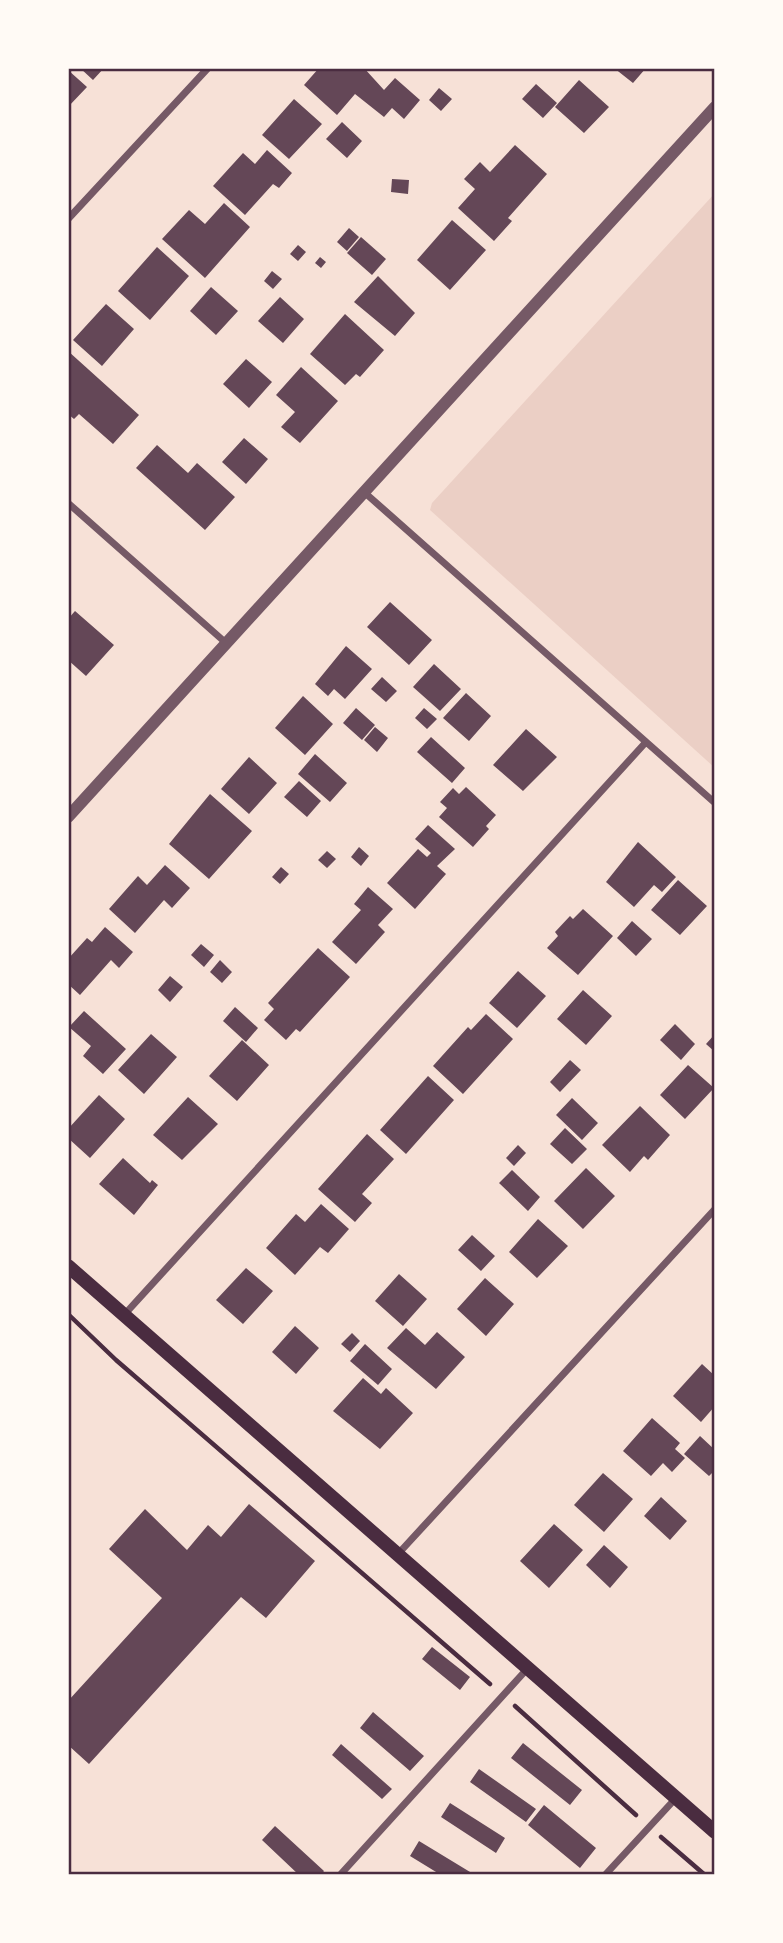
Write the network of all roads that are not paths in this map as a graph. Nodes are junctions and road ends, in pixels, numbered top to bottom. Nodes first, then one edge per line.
1 (208, 68) edge
2 (715, 107) edge
3 (68, 219) edge
4 (364, 492) junction
5 (68, 503) edge
6 (226, 643) junction
7 (646, 742) junction
8 (715, 803) edge
9 (68, 817) edge
10 (715, 1209) edge
11 (68, 1266) edge
12 (124, 1315) junction
13 (398, 1554) junction
14 (528, 1668) junction
15 (676, 1798) junction
16 (715, 1832) edge
17 (340, 1875) edge
18 (605, 1875) edge

1 - 3 street
2 - 4 street
4 - 6 street
4 - 7 street
5 - 6 street
6 - 9 street
7 - 8 street
7 - 12 street
10 - 13 street
11 - 12 main road
12 - 13 main road
13 - 14 main road
14 - 15 main road
14 - 17 street
15 - 16 main road
15 - 18 street

